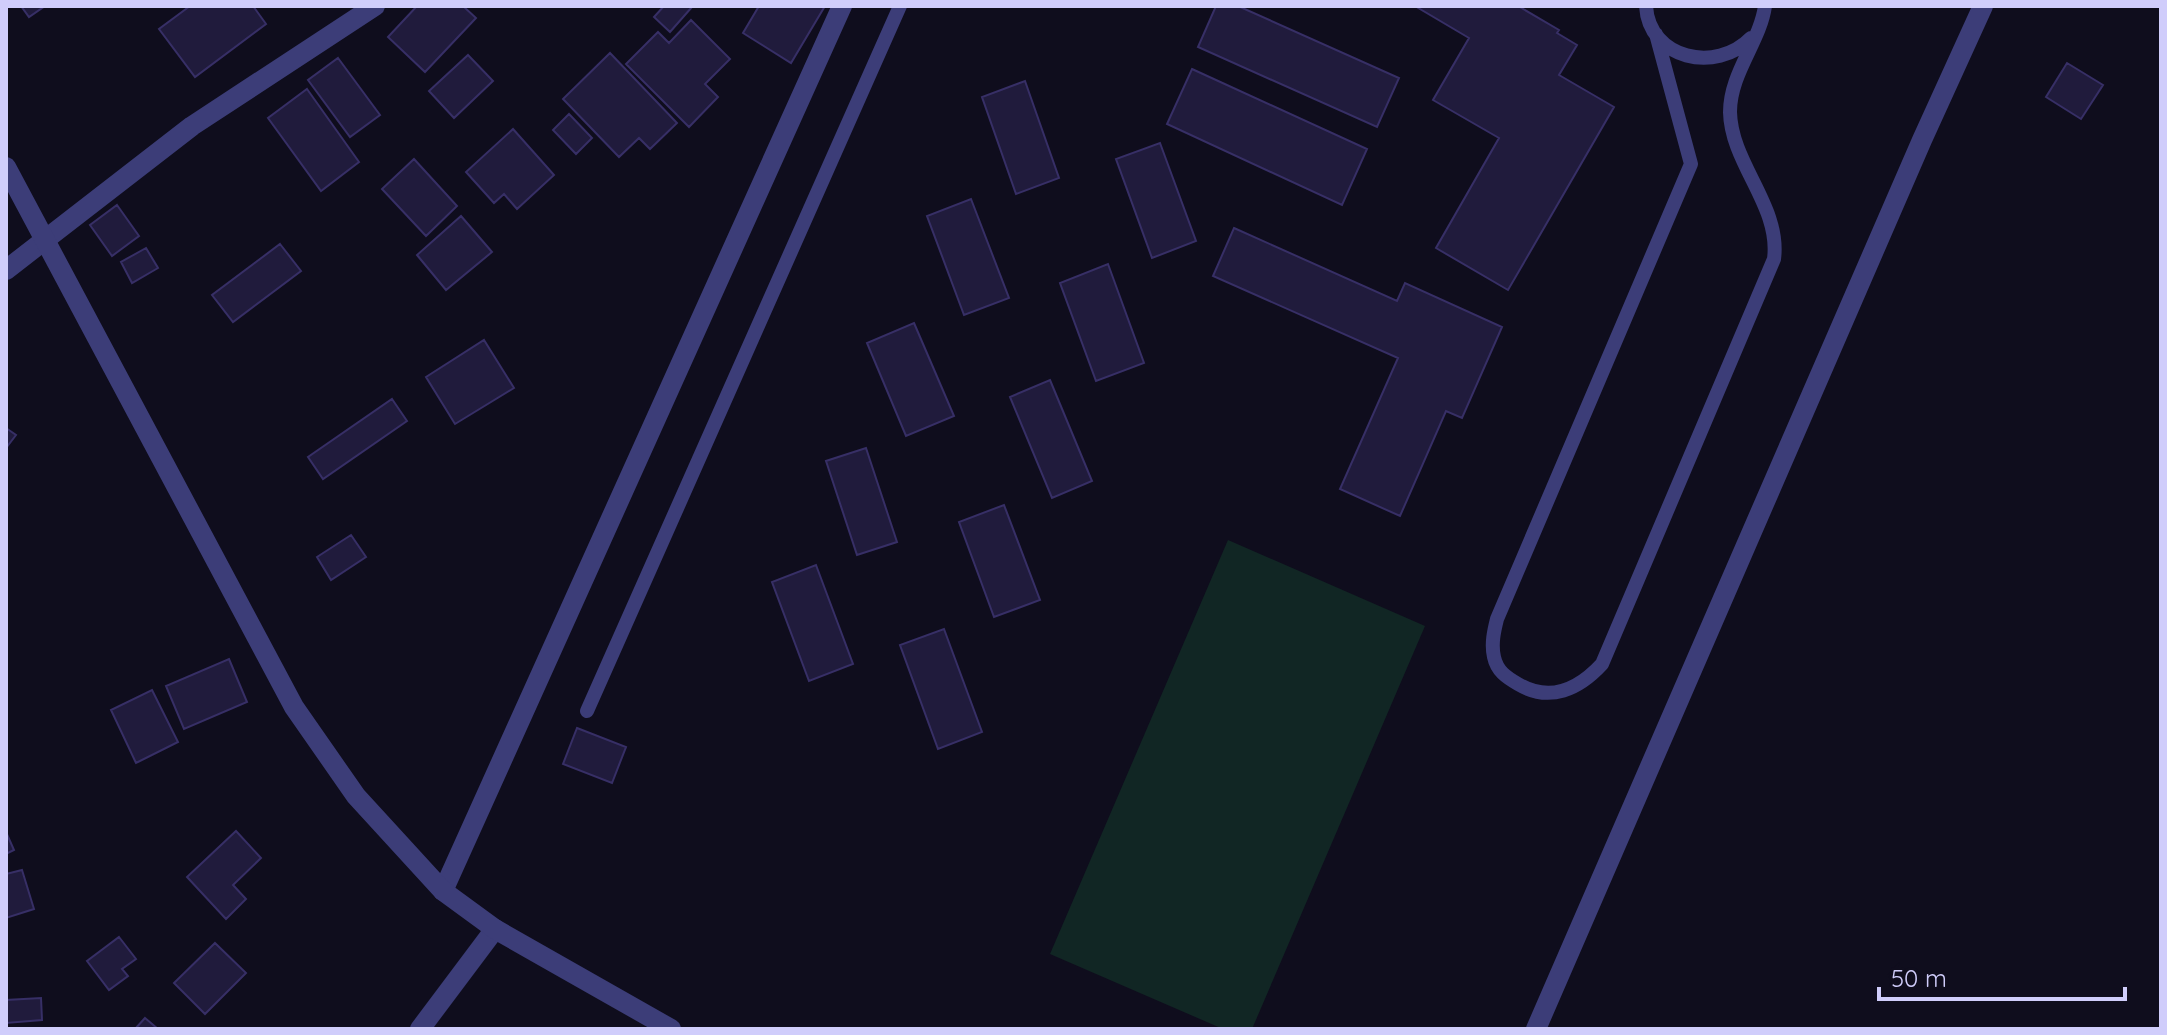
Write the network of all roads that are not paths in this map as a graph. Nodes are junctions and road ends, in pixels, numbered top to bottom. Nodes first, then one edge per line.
1 (375, 6) edge
2 (842, 6) edge
3 (900, 6) edge
4 (1646, 6) edge
5 (1983, 6) edge
6 (1769, 7) edge
7 (1756, 31) junction
8 (1656, 34) junction
9 (6, 167) edge
10 (46, 241) junction
11 (6, 270) edge
12 (587, 711) dead end
13 (443, 891) junction
14 (495, 929) junction
15 (420, 1029) edge
16 (671, 1029) edge
17 (1536, 1029) edge

1 - 10 street
2 - 13 street
3 - 12 lane
4 - 8 lane
5 - 17 street
6 - 7 lane
7 - 8 lane
7 - 8 lane
9 - 10 street
10 - 11 street
10 - 13 street
13 - 14 street
14 - 15 street
14 - 16 street

